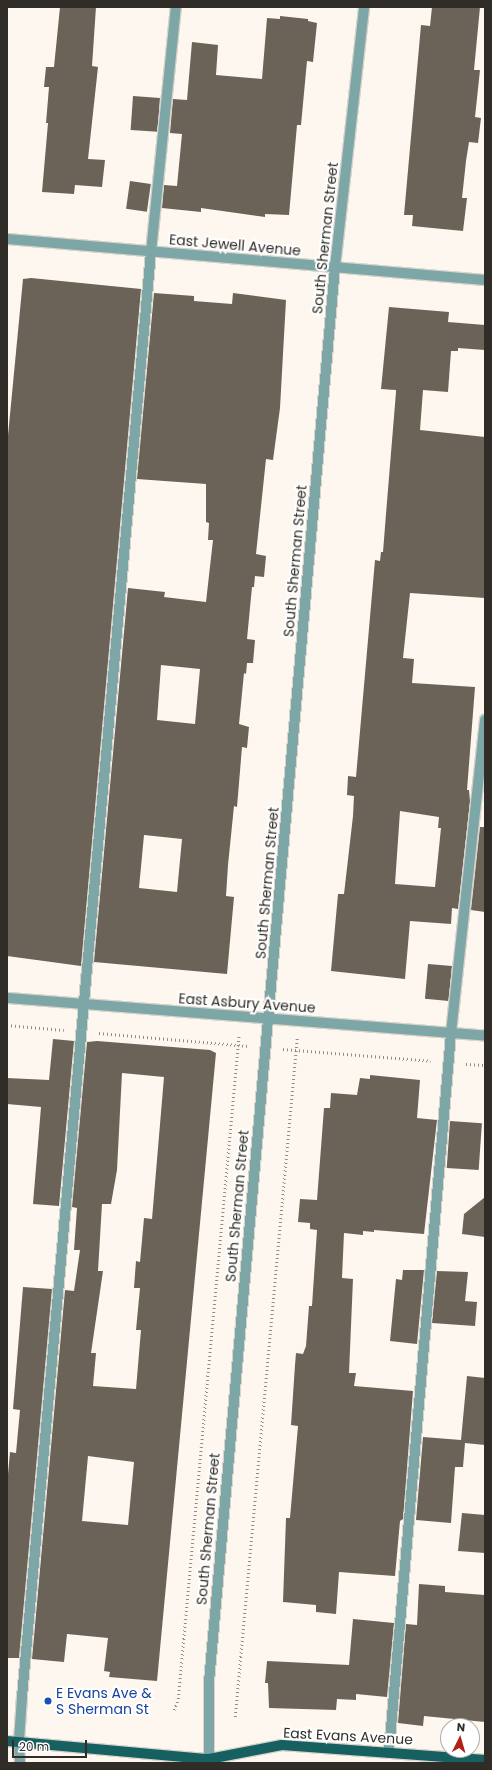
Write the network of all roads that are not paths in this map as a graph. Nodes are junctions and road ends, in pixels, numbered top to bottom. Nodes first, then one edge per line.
1 (176, 7) edge
2 (364, 7) edge
3 (7, 239) edge
4 (151, 252) junction
5 (335, 267) junction
6 (485, 280) edge
7 (485, 720) edge
8 (7, 998) edge
9 (85, 1004) junction
10 (269, 1019) junction
11 (450, 1033) junction
12 (485, 1036) edge
13 (7, 1740) edge
14 (18, 1741) junction
15 (389, 1751) junction
16 (485, 1760) edge
17 (209, 1761) edge
18 (20, 1763) edge
19 (222, 1763) edge

1 - 4 street
2 - 5 street, South Sherman Street
3 - 4 street, East Jewell Avenue
4 - 5 street, East Jewell Avenue
4 - 9 street
5 - 6 street, East Jewell Avenue
5 - 10 street, South Sherman Street
7 - 11 street
8 - 9 street, East Asbury Avenue
9 - 10 street, East Asbury Avenue
9 - 14 street
10 - 11 street, East Asbury Avenue
10 - 17 street, South Sherman Street
11 - 12 street, East Asbury Avenue
11 - 15 street
13 - 14 main road, East Evans Avenue
14 - 17 main road, East Evans Avenue
14 - 18 street
15 - 16 main road, East Evans Avenue
15 - 17 main road, East Evans Avenue
17 - 19 main road, East Evans Avenue

